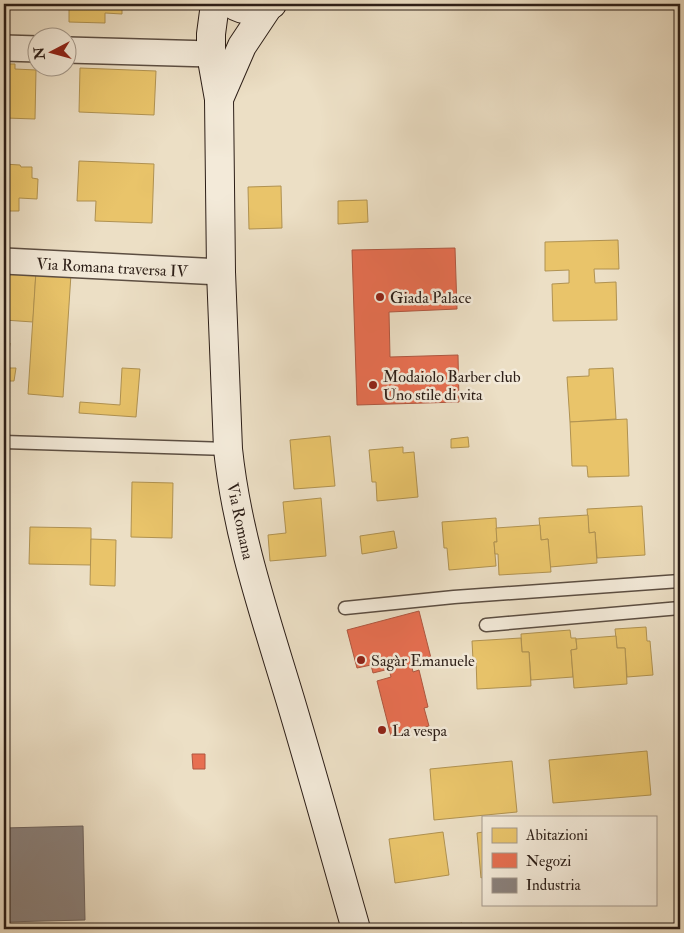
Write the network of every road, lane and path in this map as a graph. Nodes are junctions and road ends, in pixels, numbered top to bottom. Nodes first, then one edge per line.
1 (215, 4) edge
2 (232, 4) edge
3 (270, 5) edge
4 (4, 48) edge
5 (28, 49) edge
6 (78, 50) edge
7 (211, 54) junction
8 (218, 99) junction
9 (4, 262) edge
10 (221, 272) junction
11 (4, 442) edge
12 (228, 449) junction
13 (680, 581) edge
14 (345, 608) dead end
15 (680, 608) edge
16 (486, 625) dead end
17 (356, 929) edge

1 - 7 main road, Via Romana
2 - 3 main road, Via Romana
3 - 8 main road, Via Romana
4 - 5 street
6 - 7 street
7 - 8 main road, Via Romana
8 - 10 main road, Via Romana
9 - 10 street, Via Romana traversa IV
10 - 12 main road, Via Romana
11 - 12 lane
12 - 17 main road, Via Romana
13 - 14 lane
15 - 16 lane

